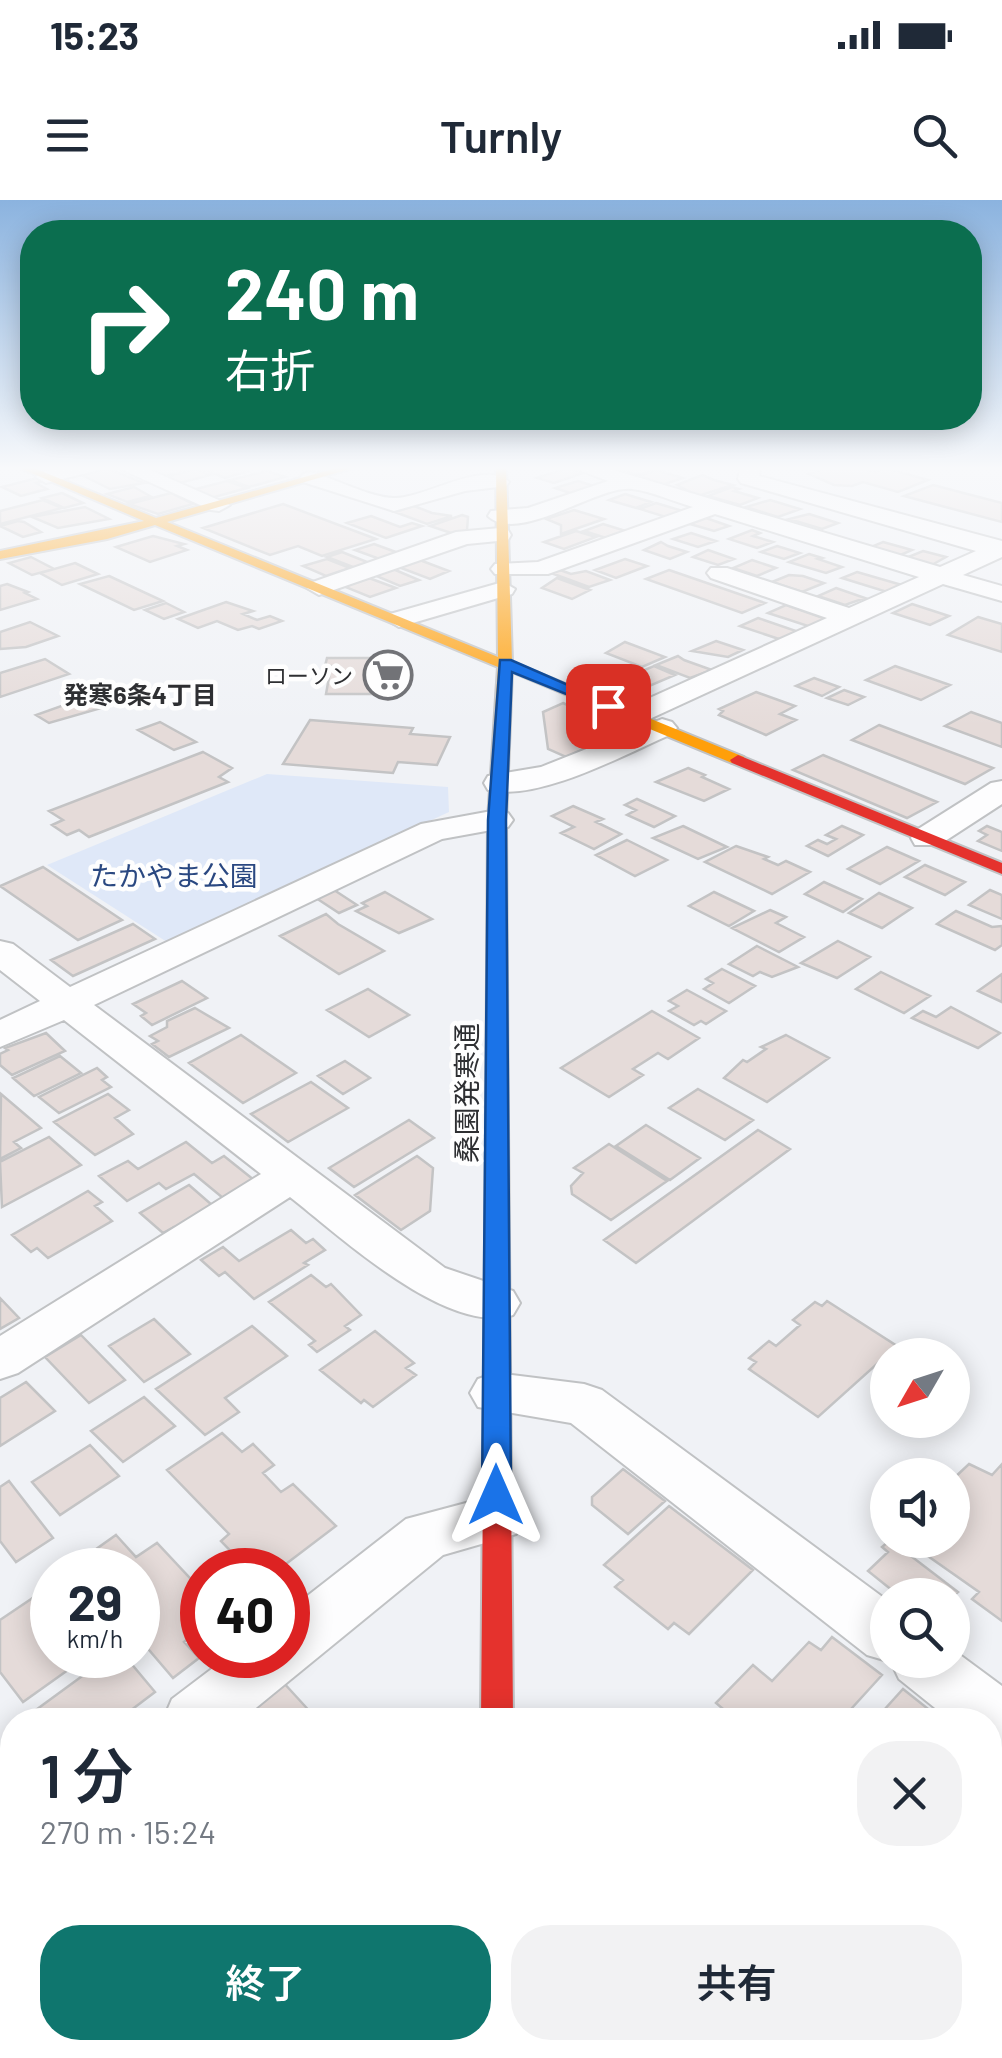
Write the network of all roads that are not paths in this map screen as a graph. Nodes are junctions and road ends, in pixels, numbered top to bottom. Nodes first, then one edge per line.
1 (236, 553) edge
2 (419, 553) edge
3 (502, 553) edge
4 (586, 553) edge
5 (866, 553) edge
6 (992, 553) edge
7 (719, 573) dead end
8 (943, 576) junction
9 (503, 579) junction
10 (319, 588) junction
11 (1002, 594) edge
12 (852, 618) junction
13 (399, 619) junction
14 (506, 664) junction
15 (633, 716) junction
16 (662, 728) junction
17 (499, 783) junction
18 (1002, 790) edge
19 (497, 820) junction
20 (928, 838) junction
21 (1002, 869) edge
22 (0, 952) edge
23 (67, 1003) junction
24 (0, 1035) edge
25 (289, 1176) junction
26 (496, 1303) junction
27 (0, 1360) edge
28 (496, 1392) junction
29 (496, 1518) junction
30 (870, 1622) edge
31 (310, 1628) edge
32 (247, 1678) edge
33 (943, 1678) edge
34 (209, 1708) edge
35 (496, 1708) edge
36 (982, 1708) edge

1 - 10 street
2 - 10 street
3 - 9 street, 桑園発寒通
4 - 9 street
5 - 8 street
6 - 8 street
7 - 12 street
8 - 11 street
8 - 12 street
9 - 13 street
9 - 14 street, 桑園発寒通
10 - 13 street
12 - 15 street
13 - 14 street
14 - 15 street
14 - 17 street, 桑園発寒通
15 - 16 street
16 - 17 street
16 - 20 street
17 - 19 street, 桑園発寒通
18 - 20 street
19 - 23 street
19 - 26 street, 桑園発寒通
20 - 21 street
22 - 23 street
23 - 24 street
23 - 25 street
25 - 26 street
25 - 27 street
26 - 28 street, 桑園発寒通
28 - 29 street, 桑園発寒通
28 - 30 street
29 - 31 street
29 - 35 street, 桑園発寒通
32 - 34 street
33 - 36 street

